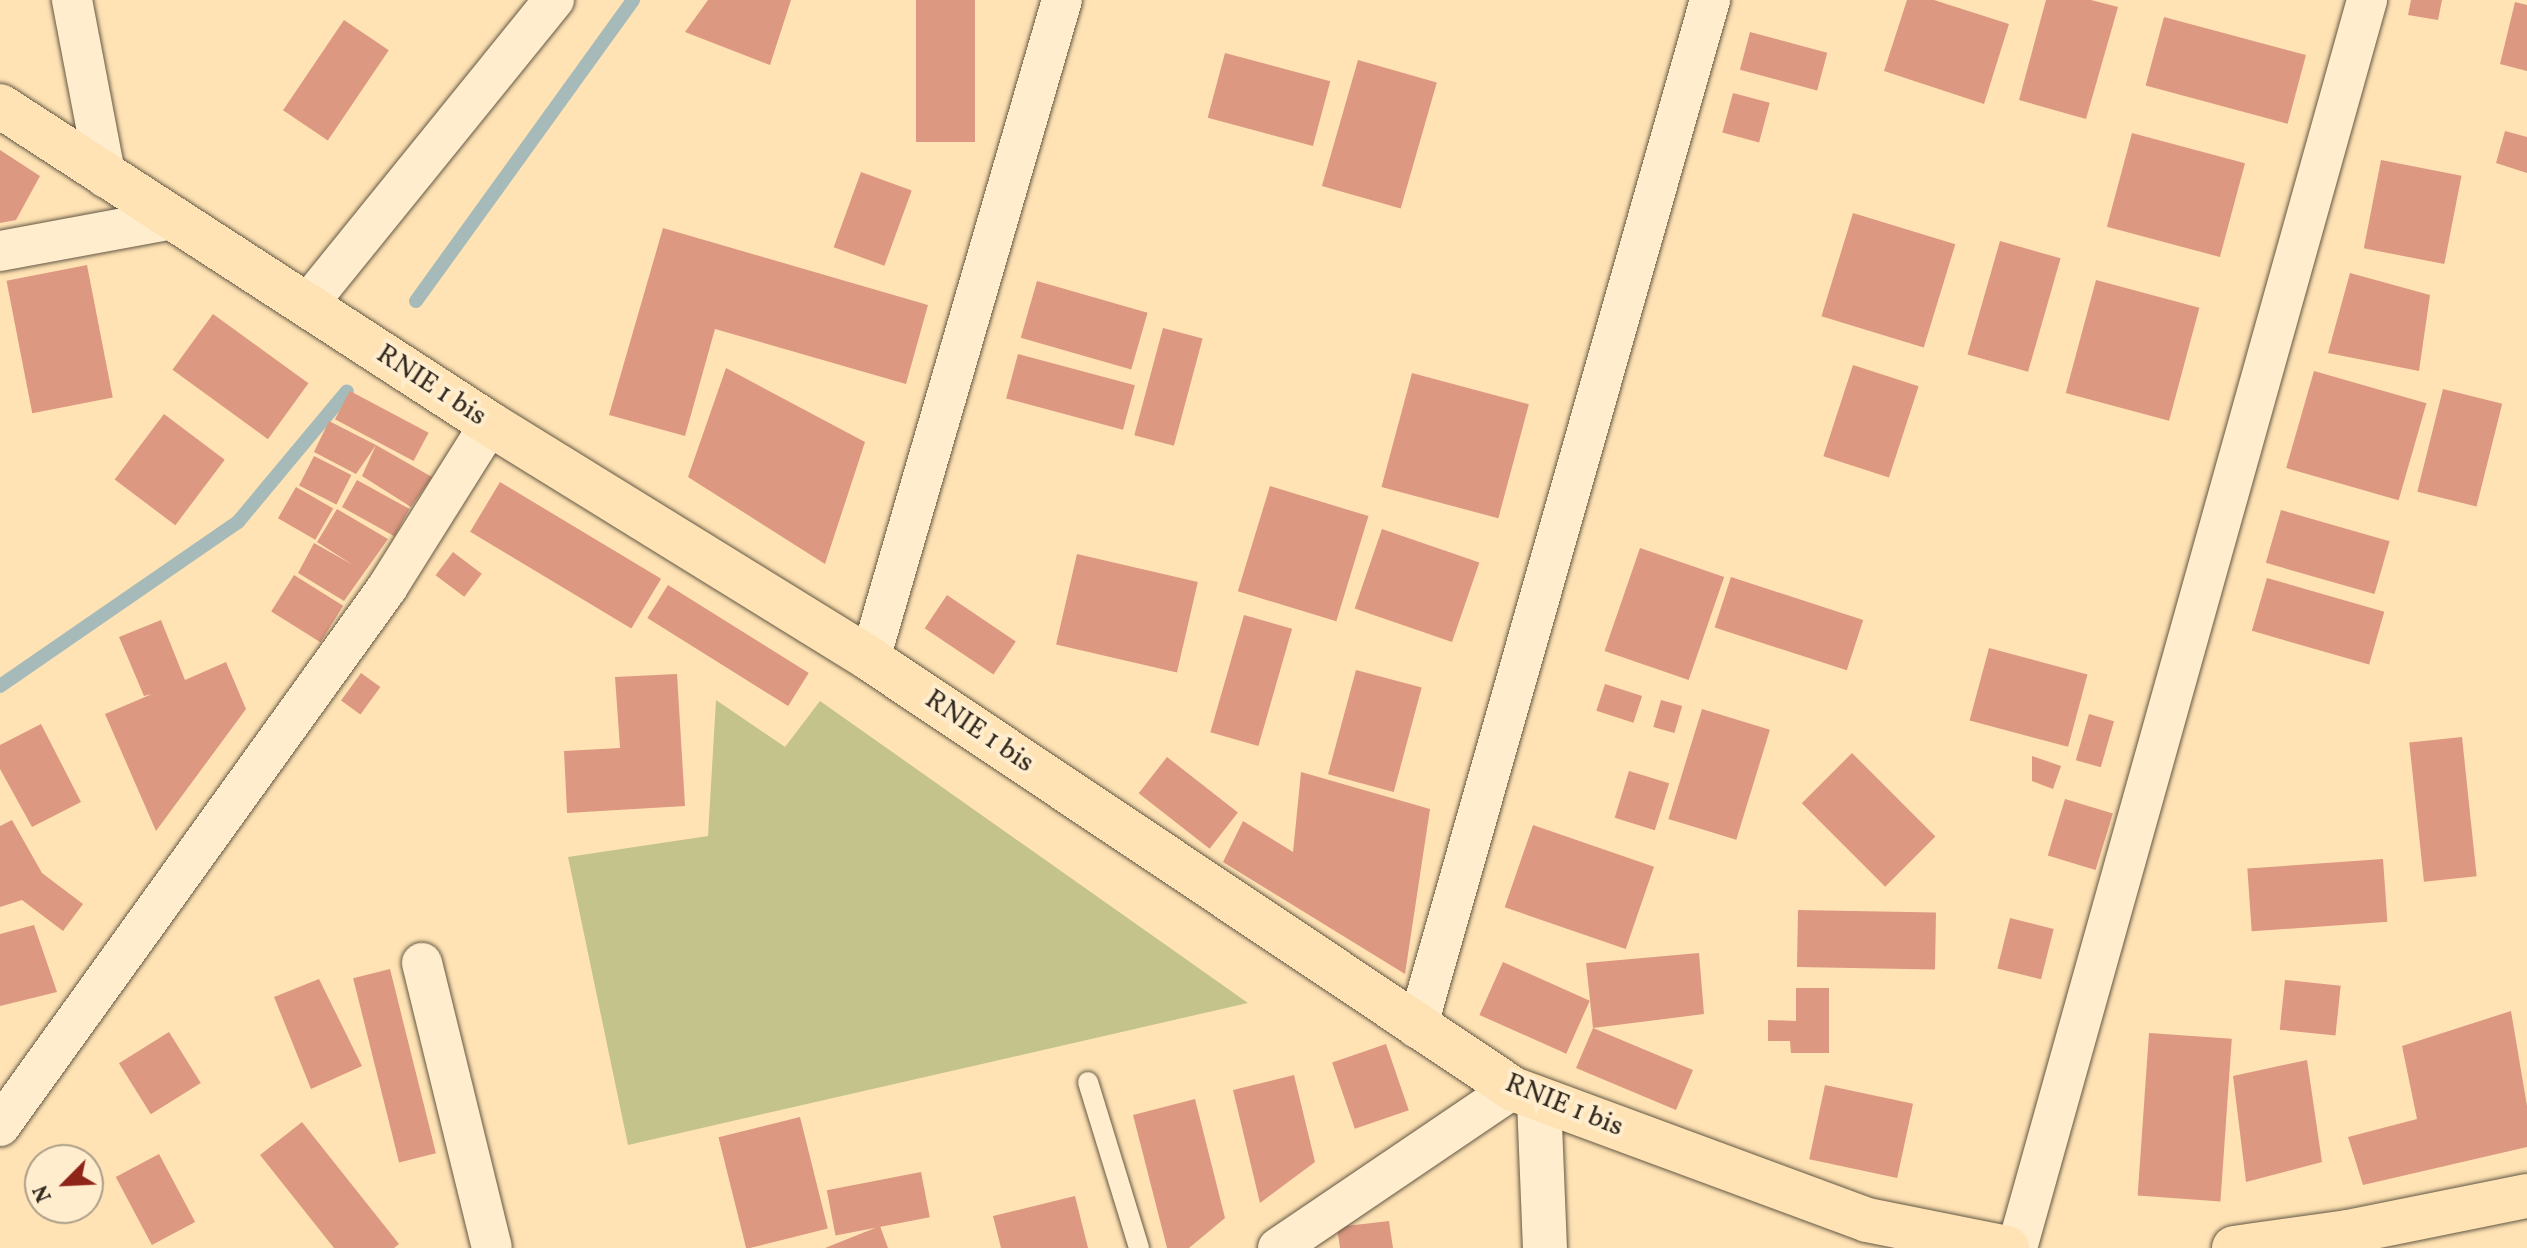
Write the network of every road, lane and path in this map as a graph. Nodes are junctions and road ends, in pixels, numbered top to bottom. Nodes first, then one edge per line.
1 (72, 0) edge
2 (554, 0) edge
3 (1062, 0) edge
4 (1710, 0) edge
5 (2367, 0) edge
6 (524, 16) edge
7 (0, 106) edge
8 (106, 178) junction
9 (172, 219) junction
10 (0, 251) edge
11 (306, 306) junction
12 (490, 424) junction
13 (870, 659) junction
14 (422, 963) dead end
15 (1417, 1028) junction
16 (1088, 1082) dead end
17 (1526, 1094) junction
18 (0, 1126) edge
19 (2527, 1196) edge
20 (492, 1248) edge
21 (1139, 1248) edge
22 (1278, 1248) edge
23 (1545, 1248) edge
24 (2007, 1248) edge
25 (2017, 1248) edge
26 (2234, 1248) edge

1 - 8 street
2 - 6 street
3 - 13 street
4 - 15 street
5 - 25 street
6 - 11 street
7 - 8 main road, RNIE 1 bis
8 - 9 main road, RNIE 1 bis
9 - 10 street
9 - 11 main road, RNIE 1 bis
11 - 12 main road, RNIE 1 bis
12 - 13 main road, RNIE 1 bis
12 - 18 street
13 - 15 main road, RNIE 1 bis
14 - 20 street
15 - 17 main road, RNIE 1 bis
16 - 21 lane
17 - 22 street
17 - 23 main road
17 - 24 main road, RNIE 1 bis
19 - 26 main road

